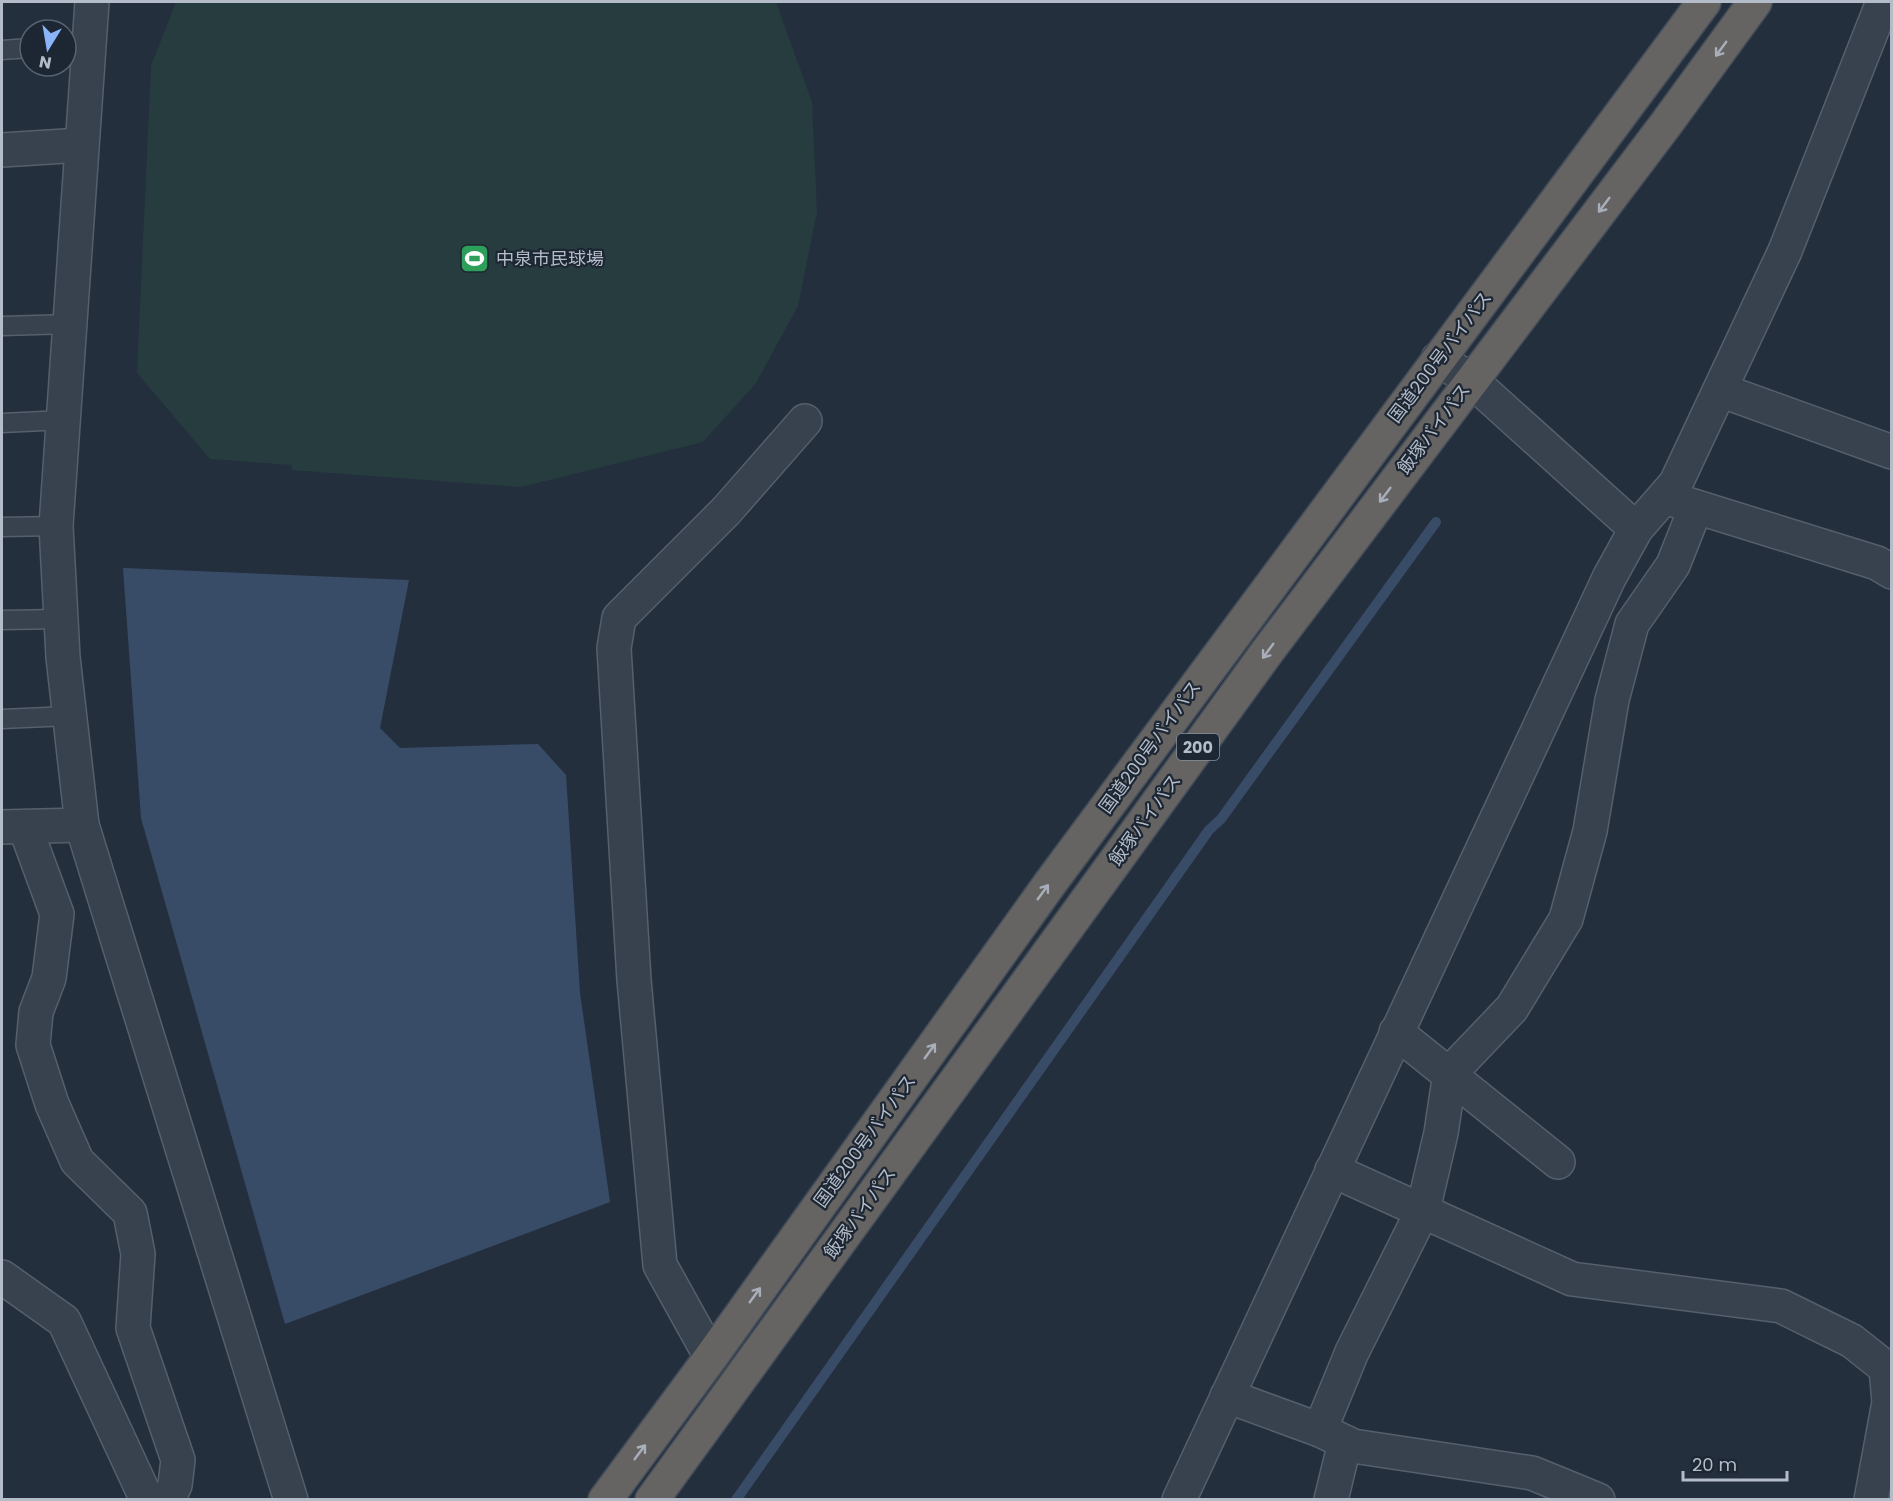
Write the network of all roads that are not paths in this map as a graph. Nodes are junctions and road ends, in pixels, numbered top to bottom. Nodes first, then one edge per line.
1 (92, 2) edge
2 (1704, 2) edge
3 (1755, 2) edge
4 (1883, 2) edge
5 (78, 44) edge
6 (18, 49) edge
7 (2, 50) edge
8 (78, 72) edge
9 (81, 145) junction
10 (2, 150) edge
11 (71, 324) junction
12 (2, 326) edge
13 (1438, 359) junction
14 (1471, 380) junction
15 (1720, 390) junction
16 (64, 420) junction
17 (805, 421) dead end
18 (2, 423) edge
19 (1892, 452) edge
20 (1664, 497) junction
21 (1696, 507) junction
22 (56, 526) junction
23 (2, 527) edge
24 (1636, 529) junction
25 (1892, 572) edge
26 (1601, 597) junction
27 (1640, 612) junction
28 (60, 619) junction
29 (2, 620) edge
30 (69, 716) junction
31 (2, 719) edge
32 (82, 825) junction
33 (13, 827) edge
34 (1396, 1032) junction
35 (1450, 1073) junction
36 (1558, 1162) dead end
37 (1332, 1170) junction
38 (1423, 1210) junction
39 (2, 1278) edge
40 (711, 1357) junction
41 (1227, 1396) junction
42 (1333, 1436) junction
43 (147, 1500) edge
44 (168, 1500) edge
45 (291, 1500) edge
46 (605, 1500) edge
47 (652, 1500) edge
48 (1179, 1500) edge
49 (1330, 1500) edge
50 (1598, 1500) edge
51 (1871, 1500) edge

1 - 5 street
2 - 13 highway, 国道200号バイパス / 200
3 -> 14 highway, 飯塚バイパス / 200
4 - 15 street
6 - 7 lane
8 - 9 street
9 - 10 street
9 - 11 street
11 - 12 lane
11 - 16 street
13 - 14 street
40 -> 13 highway, 国道200号バイパス / 200
14 - 24 street
14 -> 47 highway, 飯塚バイパス / 200
15 - 19 street
15 - 20 street
16 - 18 lane
16 - 22 street
17 - 40 street
20 - 21 street
20 - 24 street
21 - 25 street
21 - 27 street
22 - 23 lane
22 - 28 street
24 - 26 street
26 - 27 street
26 - 34 street
27 - 35 street
28 - 29 lane
28 - 30 street
30 - 31 lane
30 - 32 street
32 - 33 street
32 - 45 street
33 - 44 street
34 - 35 street
34 - 37 street
35 - 36 street
35 - 38 street
37 - 38 street
37 - 41 street
38 - 42 street
38 - 51 street
39 - 43 street
46 -> 40 highway, 国道200号バイパス / 200
41 - 42 street
41 - 48 street
42 - 49 street
42 - 50 street

